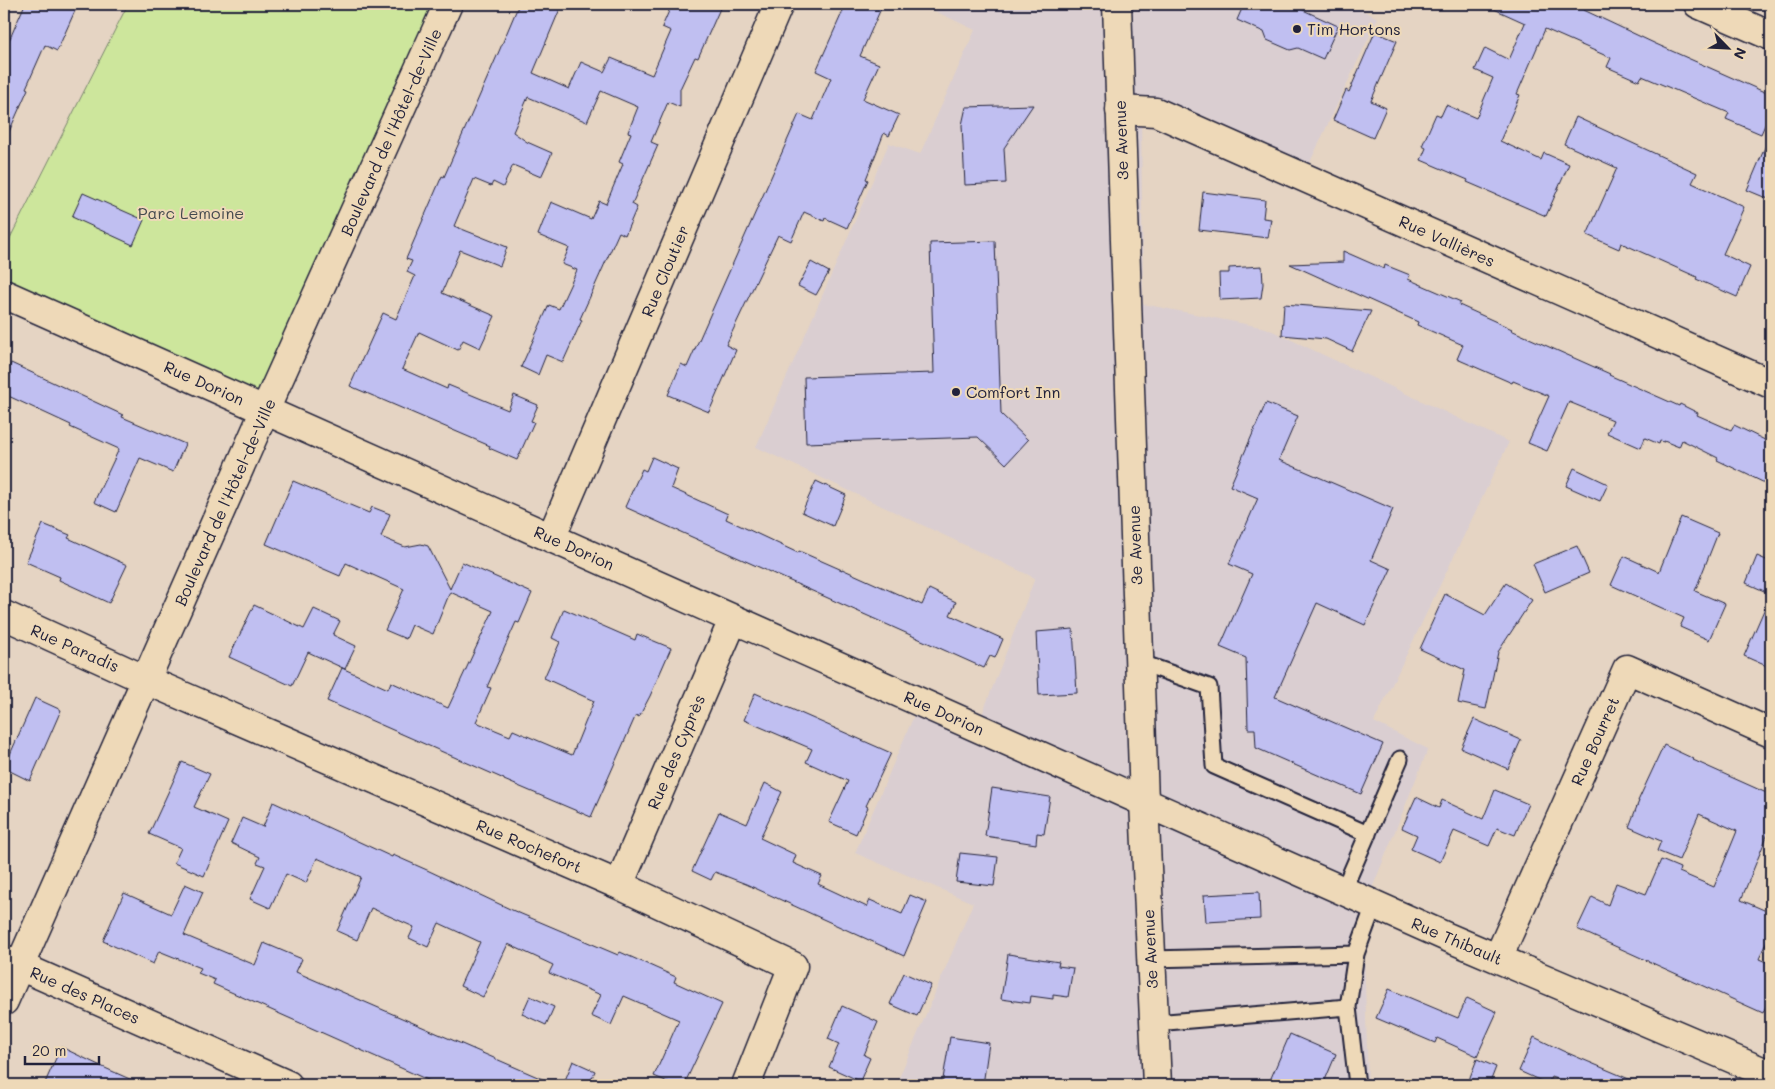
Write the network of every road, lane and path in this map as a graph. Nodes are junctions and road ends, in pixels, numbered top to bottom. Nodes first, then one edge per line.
1 (448, 4) edge
2 (779, 4) edge
3 (1117, 4) edge
4 (1698, 4) edge
5 (1771, 36) edge
6 (1120, 110) junction
7 (4, 294) edge
8 (1771, 384) edge
9 (265, 410) junction
10 (551, 538) junction
11 (4, 615) edge
12 (733, 620) junction
13 (1139, 662) junction
14 (146, 680) junction
15 (1771, 733) edge
16 (1400, 759) dead end
17 (1144, 802) junction
18 (1368, 834) junction
19 (619, 885) junction
20 (1343, 891) junction
21 (1374, 905) junction
22 (1356, 954) junction
23 (1498, 958) junction
24 (1150, 959) junction
25 (12, 963) edge
26 (4, 1002) edge
27 (1348, 1007) junction
28 (1155, 1023) junction
29 (1771, 1074) edge
30 (288, 1085) edge
31 (746, 1085) edge
32 (1156, 1085) edge
33 (1357, 1085) edge

1 - 9 street, Boulevard de l'Hôtel-de-Ville
2 - 10 street, Rue Cloutier
3 - 6 street, 3e Avenue
4 - 5 street
6 - 8 street, Rue Vallières
6 - 13 street, 3e Avenue
7 - 9 street, Rue Dorion
9 - 10 street, Rue Dorion
9 - 14 street, Boulevard de l'Hôtel-de-Ville
10 - 12 street, Rue Dorion
11 - 14 street, Rue Paradis
12 - 17 street, Rue Dorion
12 - 19 street, Rue des Cyprès
13 - 17 street, 3e Avenue
13 - 18 lane
14 - 19 street, Rue Rochefort
14 - 25 street, Boulevard de l'Hôtel-de-Ville
15 - 23 street, Rue Bourret
16 - 18 lane
17 - 20 street, Rue Thibault
17 - 24 street, 3e Avenue
18 - 20 lane
19 - 31 street, Rue Rochefort
20 - 21 street, Rue Thibault
21 - 22 lane
21 - 23 street, Rue Thibault
22 - 24 lane
22 - 27 lane
23 - 29 street, Rue Thibault
24 - 28 street, 3e Avenue
25 - 26 street, Boulevard de l'Hôtel-de-Ville
25 - 30 street, Rue des Places
27 - 28 lane
27 - 33 lane
28 - 32 street, 3e Avenue

